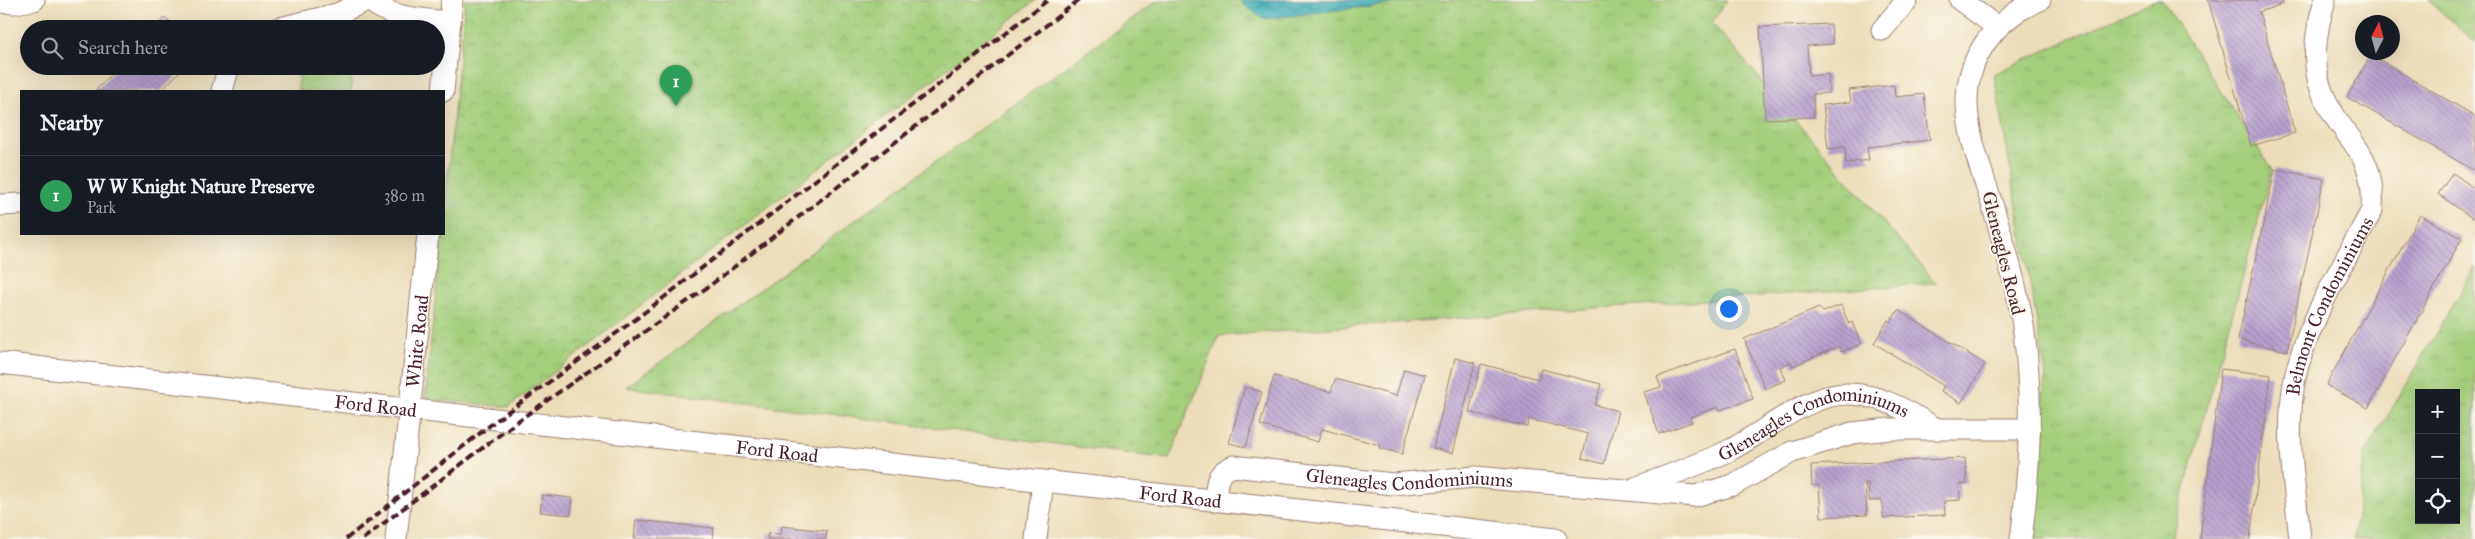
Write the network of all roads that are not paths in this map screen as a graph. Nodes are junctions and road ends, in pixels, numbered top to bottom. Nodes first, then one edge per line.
1 (34, 0) edge
2 (368, 0) edge
3 (452, 0) edge
4 (1907, 0) edge
5 (1960, 0) edge
6 (2040, 0) edge
7 (2325, 0) edge
8 (0, 2) edge
9 (313, 20) edge
10 (434, 20) edge
11 (445, 21) edge
12 (450, 22) junction
13 (1997, 27) junction
14 (1882, 30) dead end
15 (445, 71) edge
16 (227, 75) edge
17 (445, 75) edge
18 (222, 90) edge
19 (443, 90) edge
20 (20, 204) edge
21 (0, 205) edge
22 (428, 235) edge
23 (0, 363) edge
24 (410, 410) junction
25 (1938, 429) junction
26 (2030, 429) junction
27 (1043, 481) junction
28 (1630, 490) junction
29 (1215, 501) junction
30 (396, 539) edge
31 (1036, 539) edge
32 (1556, 539) edge
33 (2021, 539) edge
34 (2300, 539) edge

1 - 8 street
2 - 9 street
2 - 10 street
3 - 12 street
4 - 14 street
5 - 13 street
6 - 13 street, Gleneagles Road
7 - 34 street, Belmont Condominiums
11 - 12 street
12 - 15 street
13 - 26 street, Gleneagles Road
16 - 18 street
17 - 19 street
20 - 21 street
22 - 24 street, White Road
23 - 24 street, Ford Road
24 - 27 street, Ford Road
24 - 30 street, White Road
25 - 26 street, Gleneagles Condominiums
25 - 28 street, Gleneagles Condominiums
25 - 28 street, Gleneagles Condominiums
26 - 33 street, Gleneagles Road
27 - 29 street, Ford Road
27 - 31 street
28 - 29 street, Gleneagles Condominiums
29 - 32 street, Ford Road

